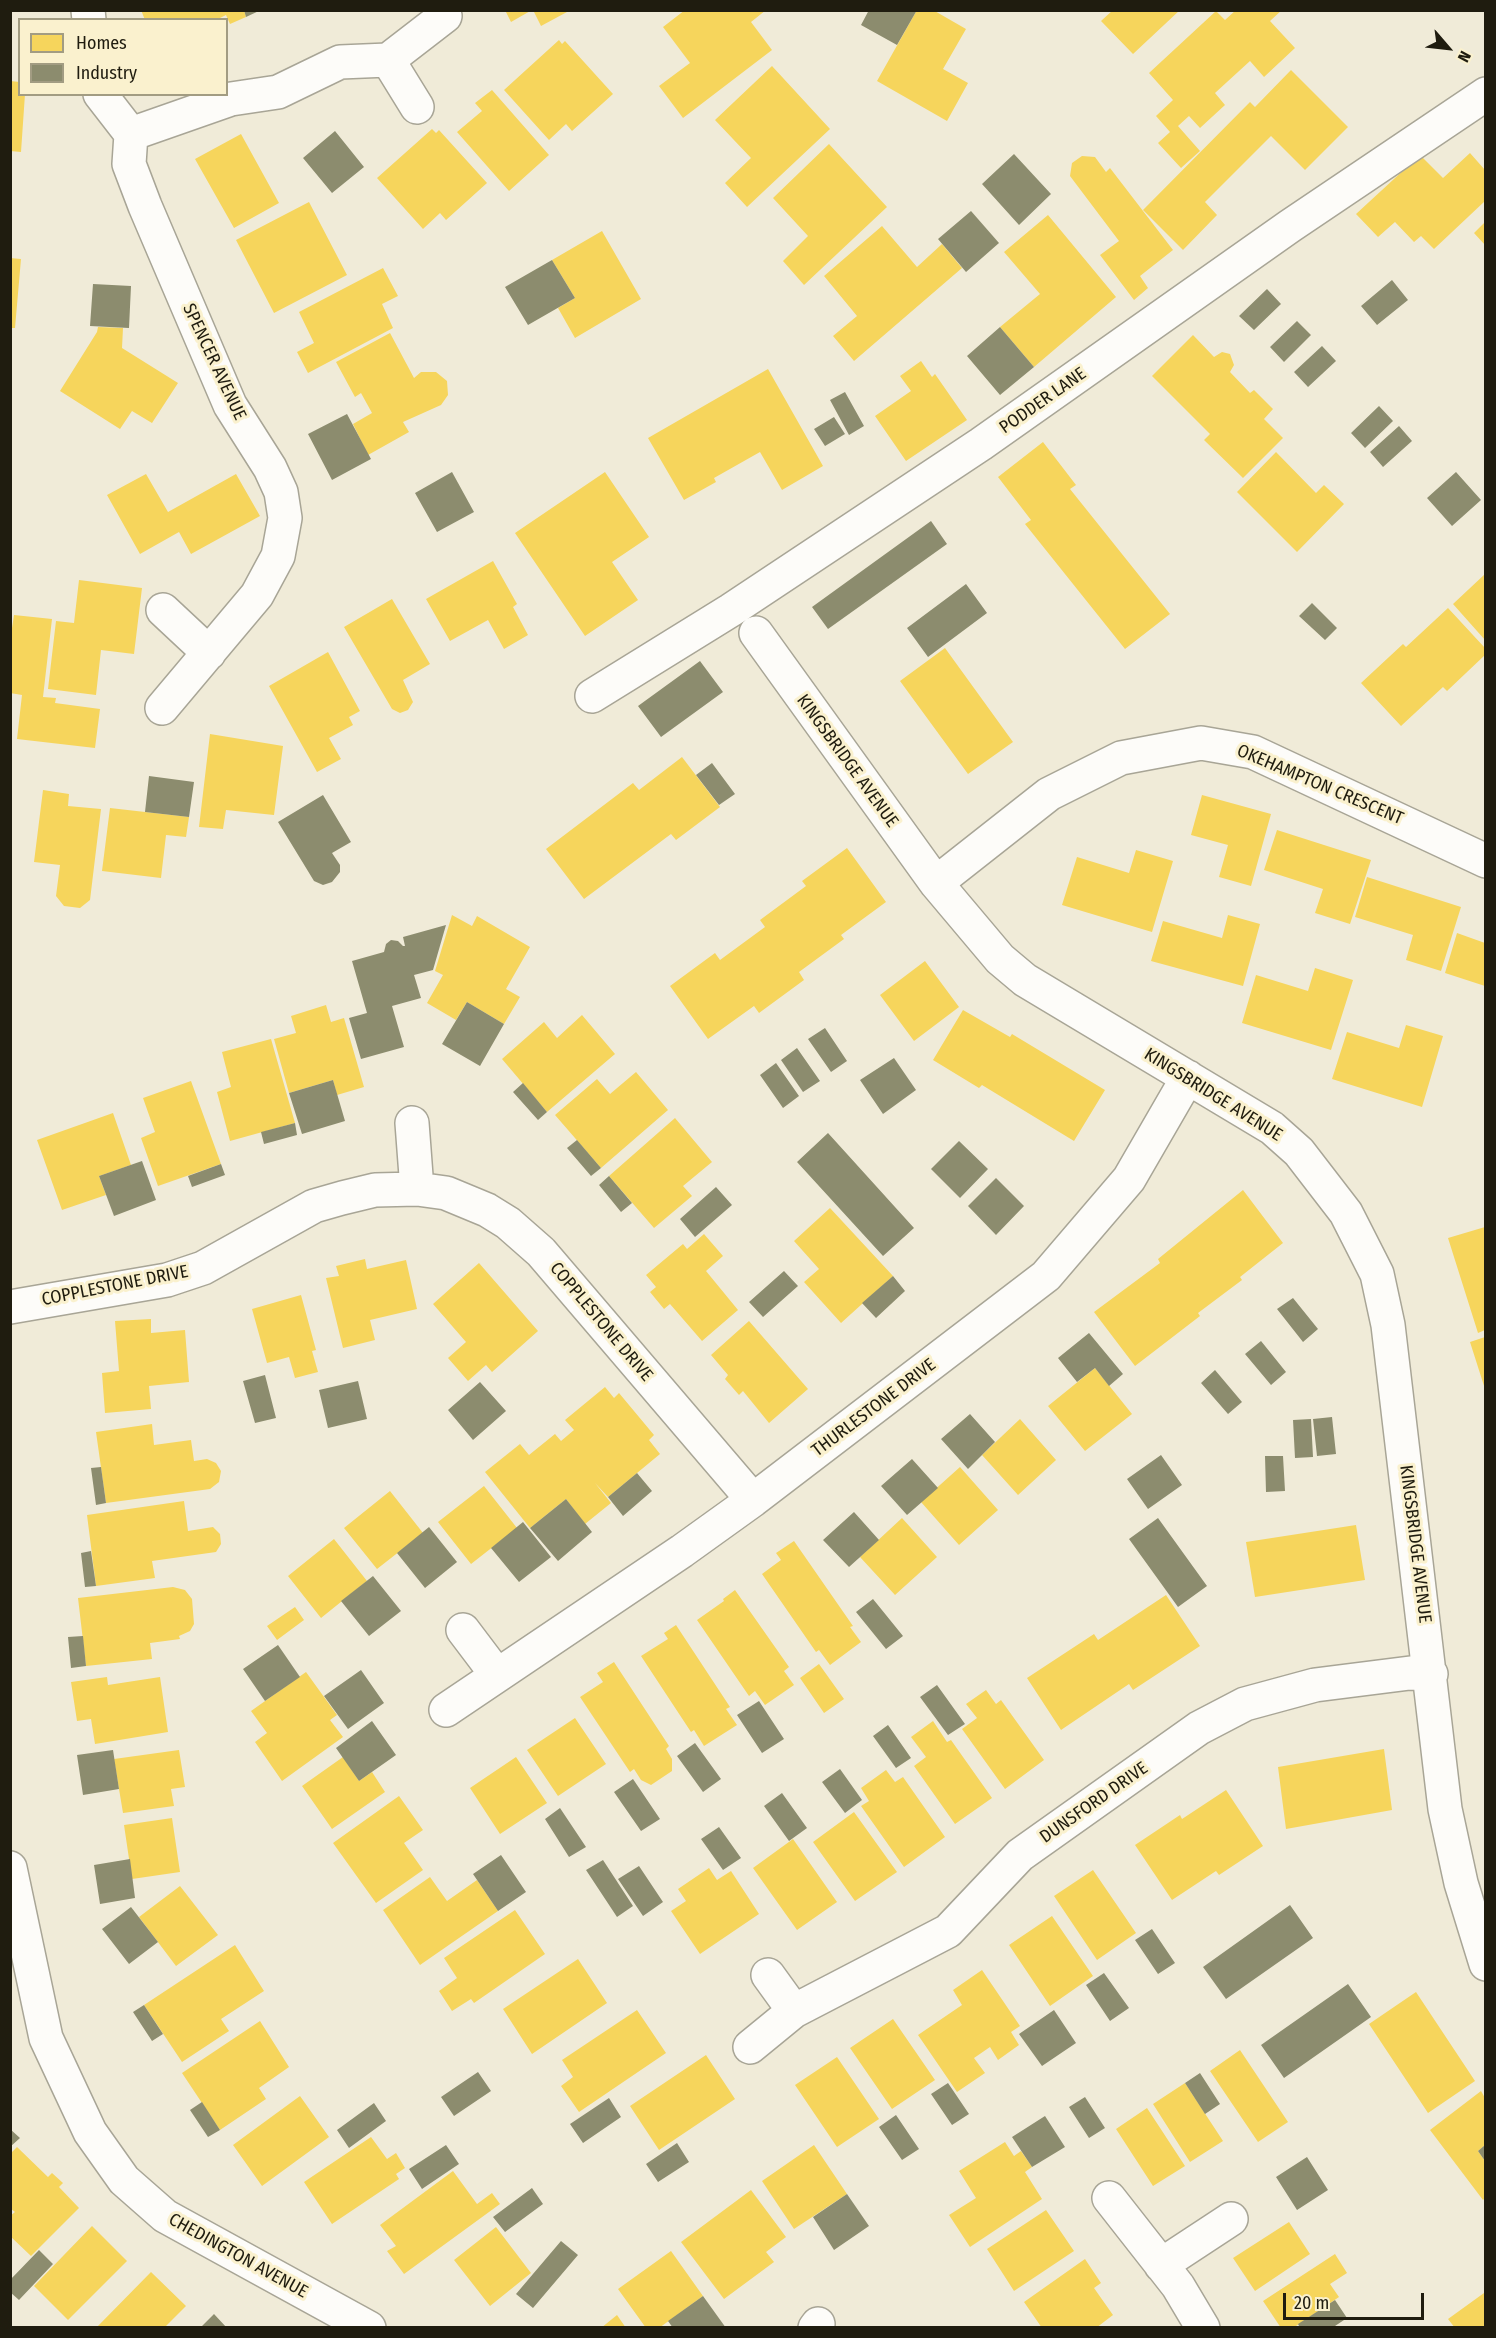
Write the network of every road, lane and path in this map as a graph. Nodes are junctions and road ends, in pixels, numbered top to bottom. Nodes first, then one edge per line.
1 (445, 16) dead end
2 (388, 60) junction
3 (1485, 94) edge
4 (102, 96) edge
5 (417, 106) dead end
6 (131, 134) junction
7 (163, 610) dead end
8 (756, 633) dead end
9 (209, 653) junction
10 (592, 696) dead end
11 (162, 708) dead end
12 (1485, 861) edge
13 (936, 883) junction
14 (1188, 1077) junction
15 (412, 1123) dead end
16 (417, 1189) junction
17 (10, 1307) edge
18 (753, 1500) junction
19 (463, 1630) dead end
20 (1431, 1674) junction
21 (497, 1675) junction
22 (446, 1710) dead end
23 (10, 1868) edge
24 (1473, 1877) edge
25 (1485, 1964) edge
26 (768, 1975) dead end
27 (22, 1980) edge
28 (794, 2011) junction
29 (750, 2047) dead end
30 (1109, 2198) dead end
31 (1231, 2219) dead end
32 (1161, 2265) junction
33 (369, 2328) edge
34 (1203, 2328) edge

1 - 2 street
2 - 5 street
2 - 6 street
3 - 10 street, PODDER LANE
4 - 6 street
6 - 9 street, SPENCER AVENUE
7 - 9 street
8 - 13 street, KINGSBRIDGE AVENUE
9 - 11 street, SPENCER AVENUE
12 - 13 street, OKEHAMPTON CRESCENT
13 - 14 street, KINGSBRIDGE AVENUE
14 - 18 street, THURLESTONE DRIVE
14 - 20 street, KINGSBRIDGE AVENUE
15 - 16 street
16 - 17 street, COPPLESTONE DRIVE
16 - 18 street, COPPLESTONE DRIVE
18 - 21 street, THURLESTONE DRIVE
19 - 21 street
20 - 24 street, KINGSBRIDGE AVENUE
20 - 28 street, DUNSFORD DRIVE
21 - 22 street, THURLESTONE DRIVE
23 - 27 street, CHEDINGTON AVENUE
24 - 25 street, KINGSBRIDGE AVENUE
26 - 28 street
27 - 33 street, CHEDINGTON AVENUE
28 - 29 street, DUNSFORD DRIVE
30 - 32 street
31 - 32 street
32 - 34 street

